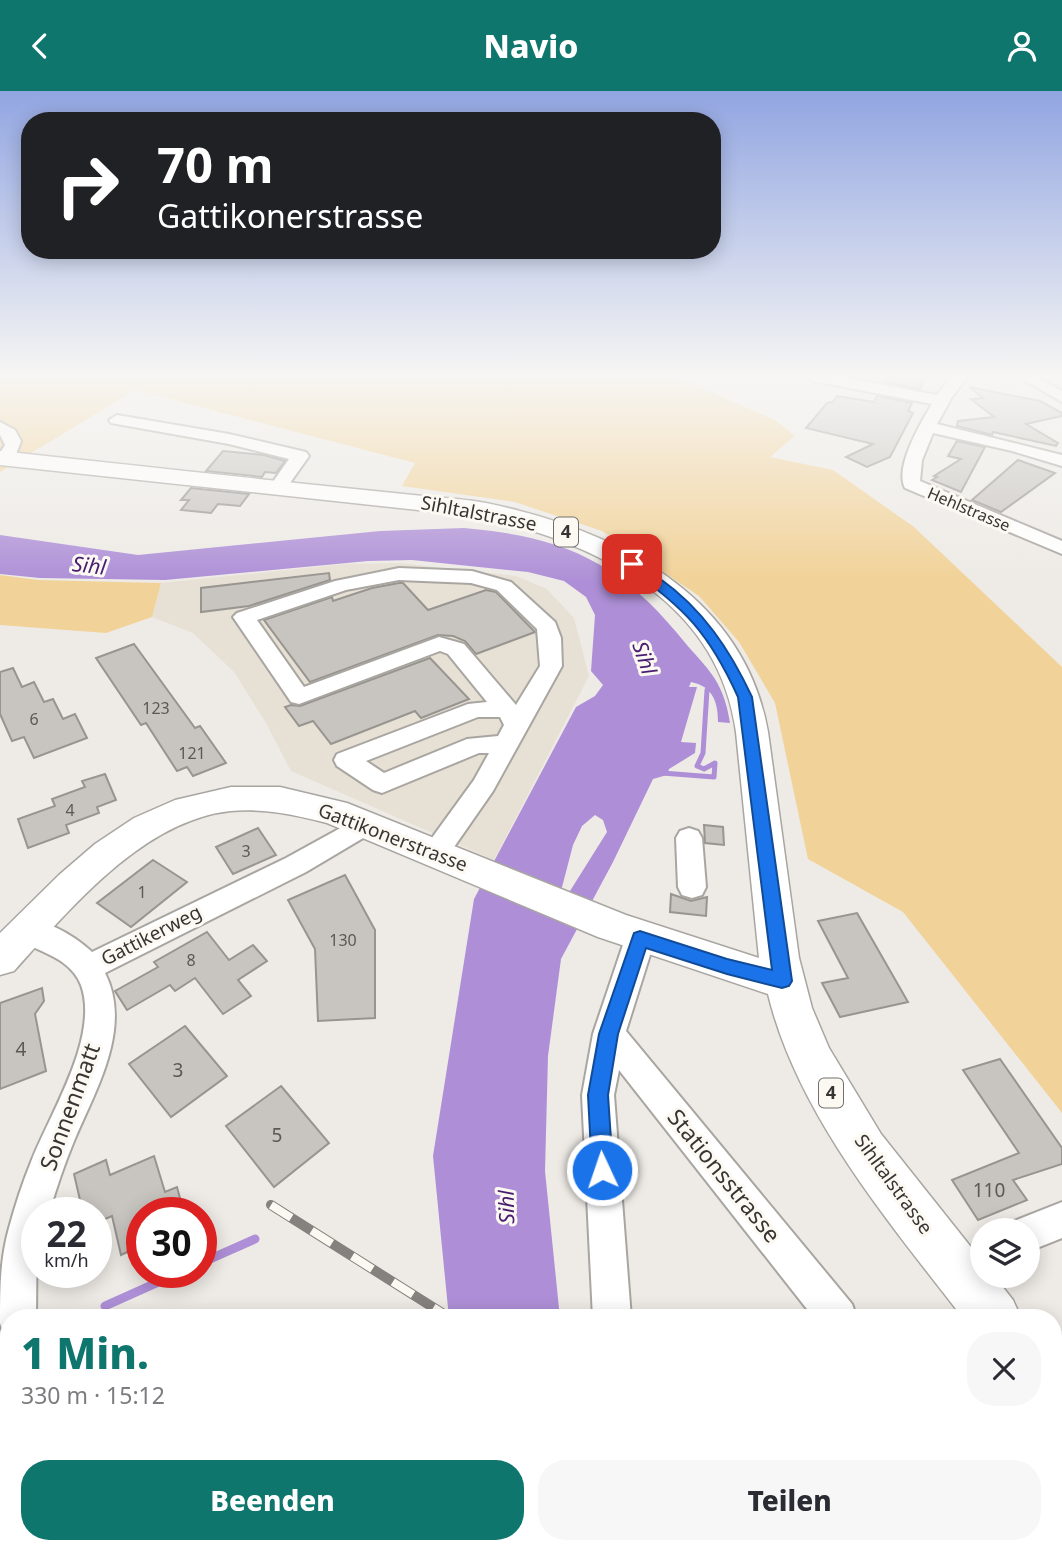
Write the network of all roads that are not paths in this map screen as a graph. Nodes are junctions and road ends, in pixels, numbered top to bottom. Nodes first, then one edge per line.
1 (14, 444) edge
2 (251, 444) edge
3 (921, 444) edge
4 (1004, 444) edge
5 (3, 458) edge
6 (1062, 461) edge
7 (279, 486) junction
8 (1062, 548) edge
9 (547, 627) joint
10 (456, 649) joint
11 (510, 726) junction
12 (366, 824) junction
13 (689, 838) dead end
14 (449, 859) junction
15 (692, 887) dead end
16 (27, 930) junction
17 (627, 933) junction
18 (0, 959) edge
19 (87, 968) junction
20 (782, 981) junction
21 (609, 1034) junction
22 (1062, 1220) edge
23 (1040, 1229) edge
24 (968, 1259) edge
25 (17, 1309) edge
26 (611, 1309) edge
27 (831, 1309) edge
28 (991, 1309) edge

1 - 5 street
2 - 7 street
3 - 8 street, Hehlstrasse
4 - 6 street
5 - 7 main road, Sihltalstrasse / 4
7 - 20 main road, Sihltalstrasse / 4
9 - 10 lane
9 - 11 street
10 - 11 street
11 - 11 street
11 - 14 street
12 - 14 main road, Gattikonerstrasse
12 - 16 main road, Gattikonerstrasse
12 - 19 street, Gattikerweg
13 - 15 street
14 - 17 main road, Gattikonerstrasse
16 - 18 main road, Gattikonerstrasse
16 - 19 street
17 - 20 main road, Gattikonerstrasse
17 - 21 street
19 - 25 street, Sonnenmatt
20 - 24 main road, Sihltalstrasse / 4
21 - 26 street
21 - 27 street, Stationsstrasse
22 - 23 street
24 - 28 main road, Sihltalstrasse / 4

